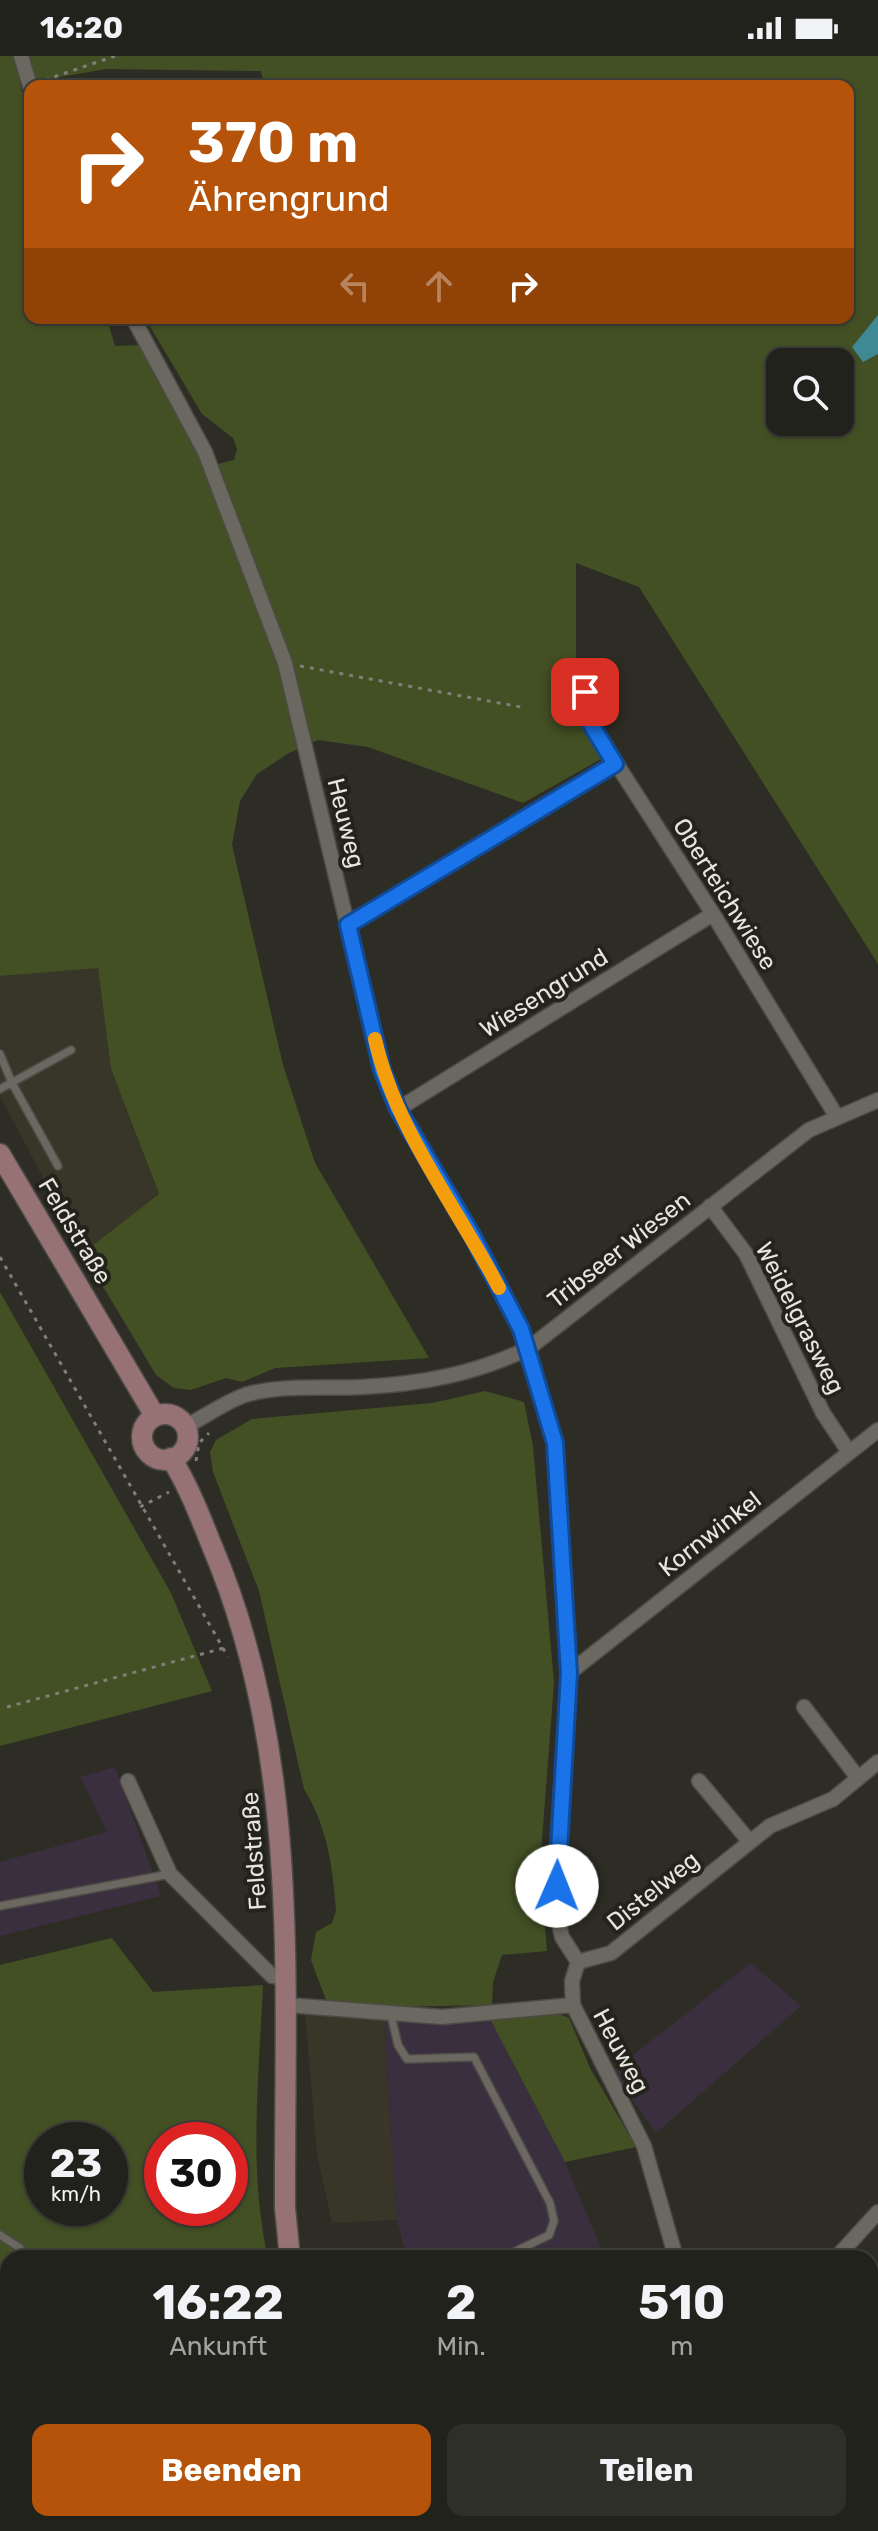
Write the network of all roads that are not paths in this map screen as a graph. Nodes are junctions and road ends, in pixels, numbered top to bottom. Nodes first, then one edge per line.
1 (21, 56) edge
2 (28, 80) edge
3 (136, 324) edge
4 (585, 692) dead end
5 (615, 764) junction
6 (713, 914) junction
7 (348, 925) junction
8 (71, 1050) dead end
9 (0, 1054) edge
10 (12, 1083) junction
11 (0, 1089) edge
12 (878, 1100) edge
13 (398, 1109) junction
14 (837, 1117) junction
15 (0, 1154) edge
16 (58, 1166) dead end
17 (710, 1206) junction
18 (529, 1348) junction
19 (155, 1416) junction
20 (185, 1427) junction
21 (878, 1430) edge
22 (849, 1452) junction
23 (171, 1458) junction
24 (569, 1673) junction
25 (804, 1707) dead end
26 (878, 1762) edge
27 (858, 1778) junction
28 (128, 1781) dead end
29 (699, 1781) dead end
30 (750, 1842) junction
31 (170, 1874) junction
32 (0, 1906) edge
33 (578, 1962) junction
34 (286, 1977) junction
35 (287, 2005) junction
36 (573, 2005) junction
37 (391, 2015) junction
38 (878, 2212) edge
39 (0, 2235) edge
40 (21, 2250) edge
41 (289, 2250) edge
42 (518, 2250) edge
43 (674, 2250) edge
44 (843, 2250) edge

1 - 2 street
3 - 7 street, Heuweg
4 - 5 street, Oberteichwiese
5 - 6 street, Oberteichwiese
5 - 7 street
6 - 13 street, Wiesengrund
6 - 14 street, Oberteichwiese
7 - 13 street, Heuweg
8 - 10 lane
9 - 10 lane
10 - 11 lane
10 - 16 lane
12 - 14 street, Tribseer Wiesen
13 - 18 street, Heuweg
14 - 17 street, Tribseer Wiesen
15 - 19 main road, Feldstraße
17 - 18 street, Tribseer Wiesen
17 - 22 street, Weidelgrasweg
18 - 20 street, Tribseer Wiesen
18 - 24 street, Heuweg
19 - 20 main road
19 - 23 main road, Feldstraße
20 - 23 main road
21 - 22 street, Kornwinkel
22 - 24 street, Kornwinkel
23 - 34 main road, Feldstraße
24 - 33 street, Heuweg
25 - 27 street
26 - 27 street, Distelweg
27 - 30 street, Distelweg
28 - 31 street
29 - 30 street
30 - 33 street, Distelweg
31 - 32 lane
31 - 34 street
33 - 36 street, Heuweg
34 - 35 main road, Feldstraße
35 - 37 street
35 - 41 main road, Feldstraße
36 - 37 street
36 - 43 street, Heuweg
37 - 42 lane
38 - 44 street
39 - 40 lane

